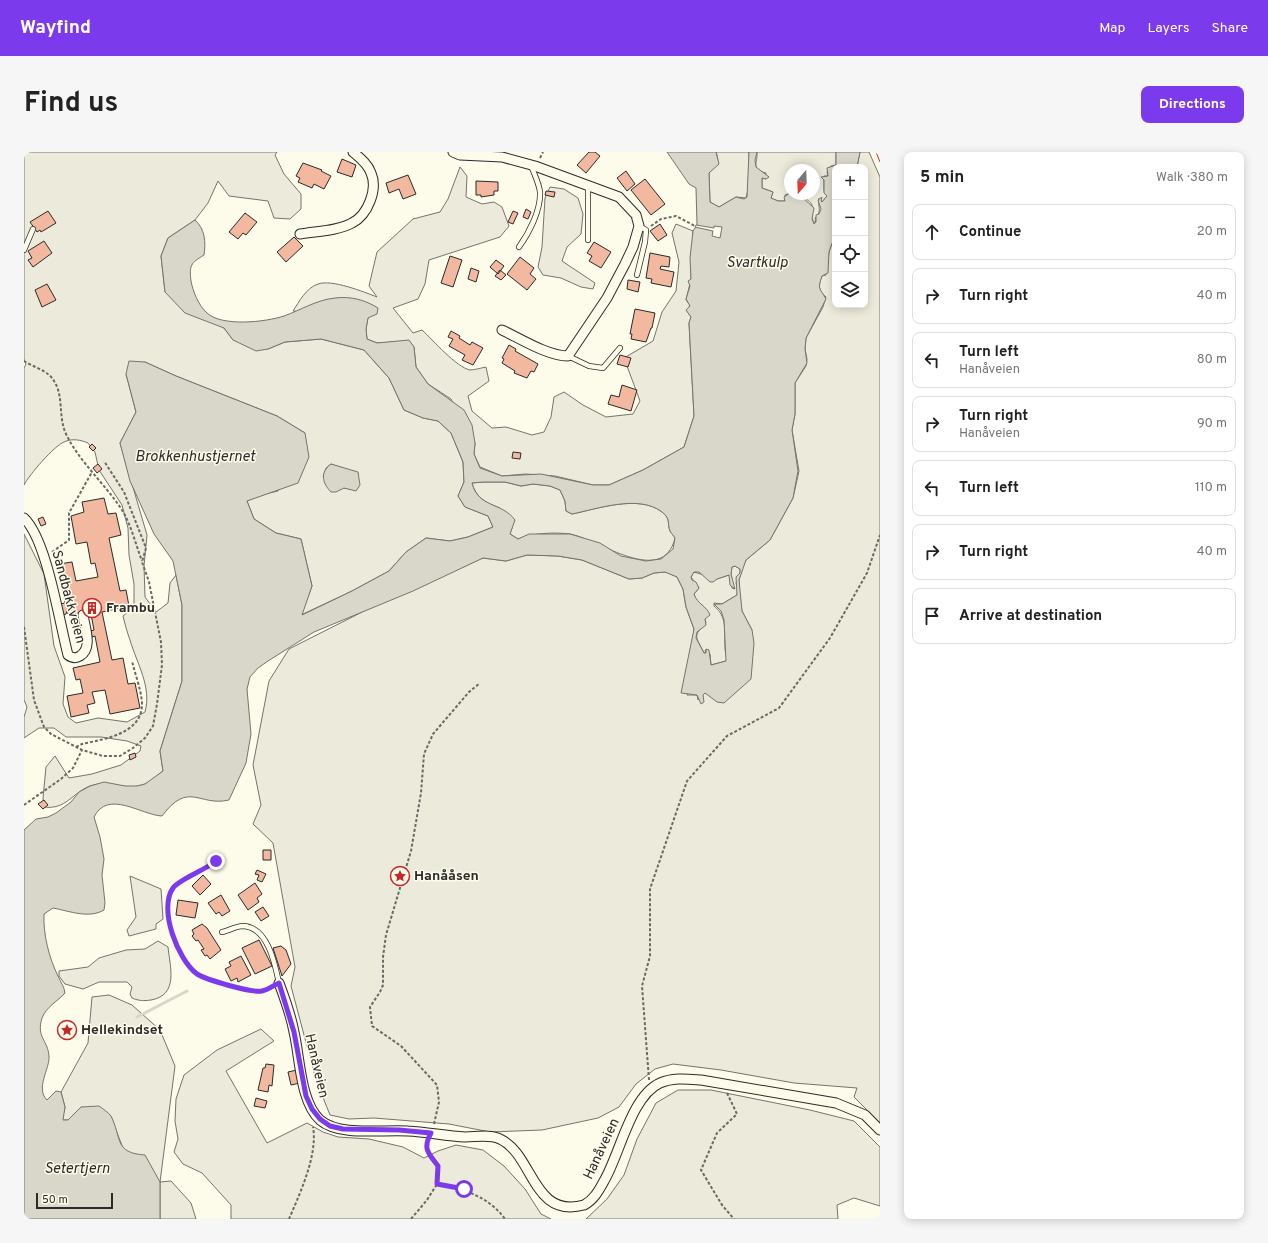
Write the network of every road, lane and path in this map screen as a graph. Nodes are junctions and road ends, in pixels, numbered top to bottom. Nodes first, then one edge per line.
1 (354, 152) edge
2 (453, 152) edge
3 (531, 165) junction
4 (588, 185) junction
5 (695, 226) dead end
6 (642, 228) junction
7 (33, 229) dead end
8 (300, 234) dead end
9 (588, 240) dead end
10 (519, 247) dead end
11 (24, 250) edge
12 (637, 275) dead end
13 (502, 330) dead end
14 (620, 348) dead end
15 (568, 356) junction
16 (24, 361) edge
17 (104, 461) dead end
18 (92, 472) junction
19 (24, 518) edge
20 (880, 535) edge
21 (45, 557) junction
22 (142, 562) junction
23 (83, 616) dead end
24 (24, 627) edge
25 (132, 661) dead end
26 (480, 683) dead end
27 (76, 747) junction
28 (82, 750) junction
29 (24, 806) edge
30 (216, 861) dead end
31 (222, 932) dead end
32 (279, 983) junction
33 (722, 1083) junction
34 (650, 1089) junction
35 (316, 1115) junction
36 (880, 1130) edge
37 (431, 1133) junction
38 (437, 1184) junction
39 (289, 1219) edge
40 (411, 1219) edge
41 (505, 1219) edge
42 (734, 1219) edge

1 - 8 street
2 - 3 street
3 - 4 street
3 - 10 lane
4 - 6 street
4 - 9 lane
5 - 6 path
6 - 12 lane
6 - 15 street
7 - 11 lane
13 - 15 street
14 - 15 lane
16 - 18 path
17 - 22 path
18 - 21 path
18 - 22 path
19 - 21 street, Sandbakkveien
20 - 34 path
21 - 23 street, Sandbakkveien
22 - 28 path
24 - 27 path
25 - 27 path
26 - 37 path
27 - 28 path
28 - 29 path
30 - 32 path
31 - 32 lane
32 - 35 street, Hanåveien
33 - 34 street, Hanåveien
33 - 36 street, Hanåveien
33 - 42 path
34 - 37 street, Hanåveien
35 - 37 street, Hanåveien
35 - 39 path
37 - 38 path
38 - 40 path
38 - 41 path

